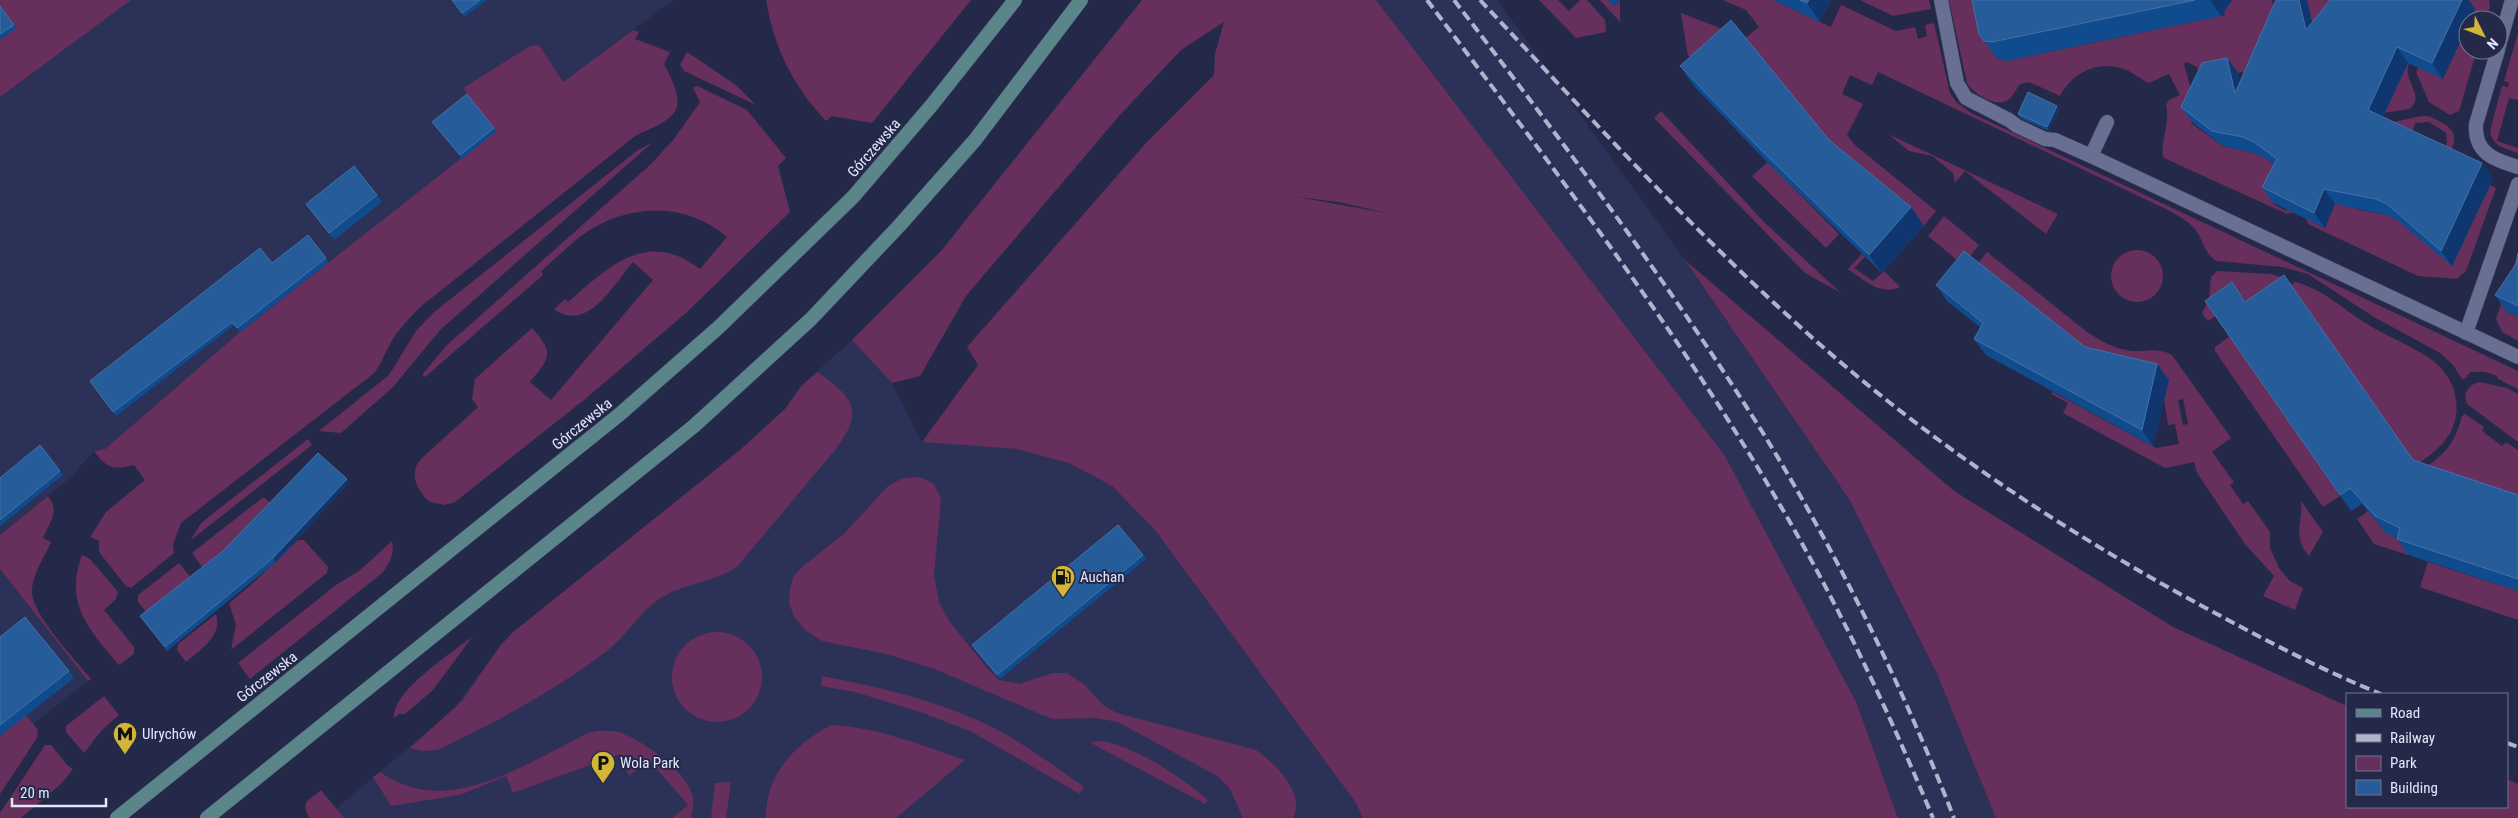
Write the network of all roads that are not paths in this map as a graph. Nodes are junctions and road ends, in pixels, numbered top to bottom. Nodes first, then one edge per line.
1 (1015, 0) edge
2 (1081, 0) edge
3 (1941, 0) edge
4 (2512, 0) edge
5 (2508, 14) edge
6 (2495, 60) edge
7 (2107, 122) dead end
8 (2091, 156) junction
9 (2518, 167) edge
10 (2518, 184) edge
11 (2466, 332) junction
12 (2518, 357) edge
13 (117, 818) edge
14 (207, 818) edge

1 - 13 main road, Górczewska
2 - 14 main road
3 - 8 street
4 - 5 street
6 - 9 street
7 - 8 street
8 - 11 street
10 - 11 street
11 - 12 street

